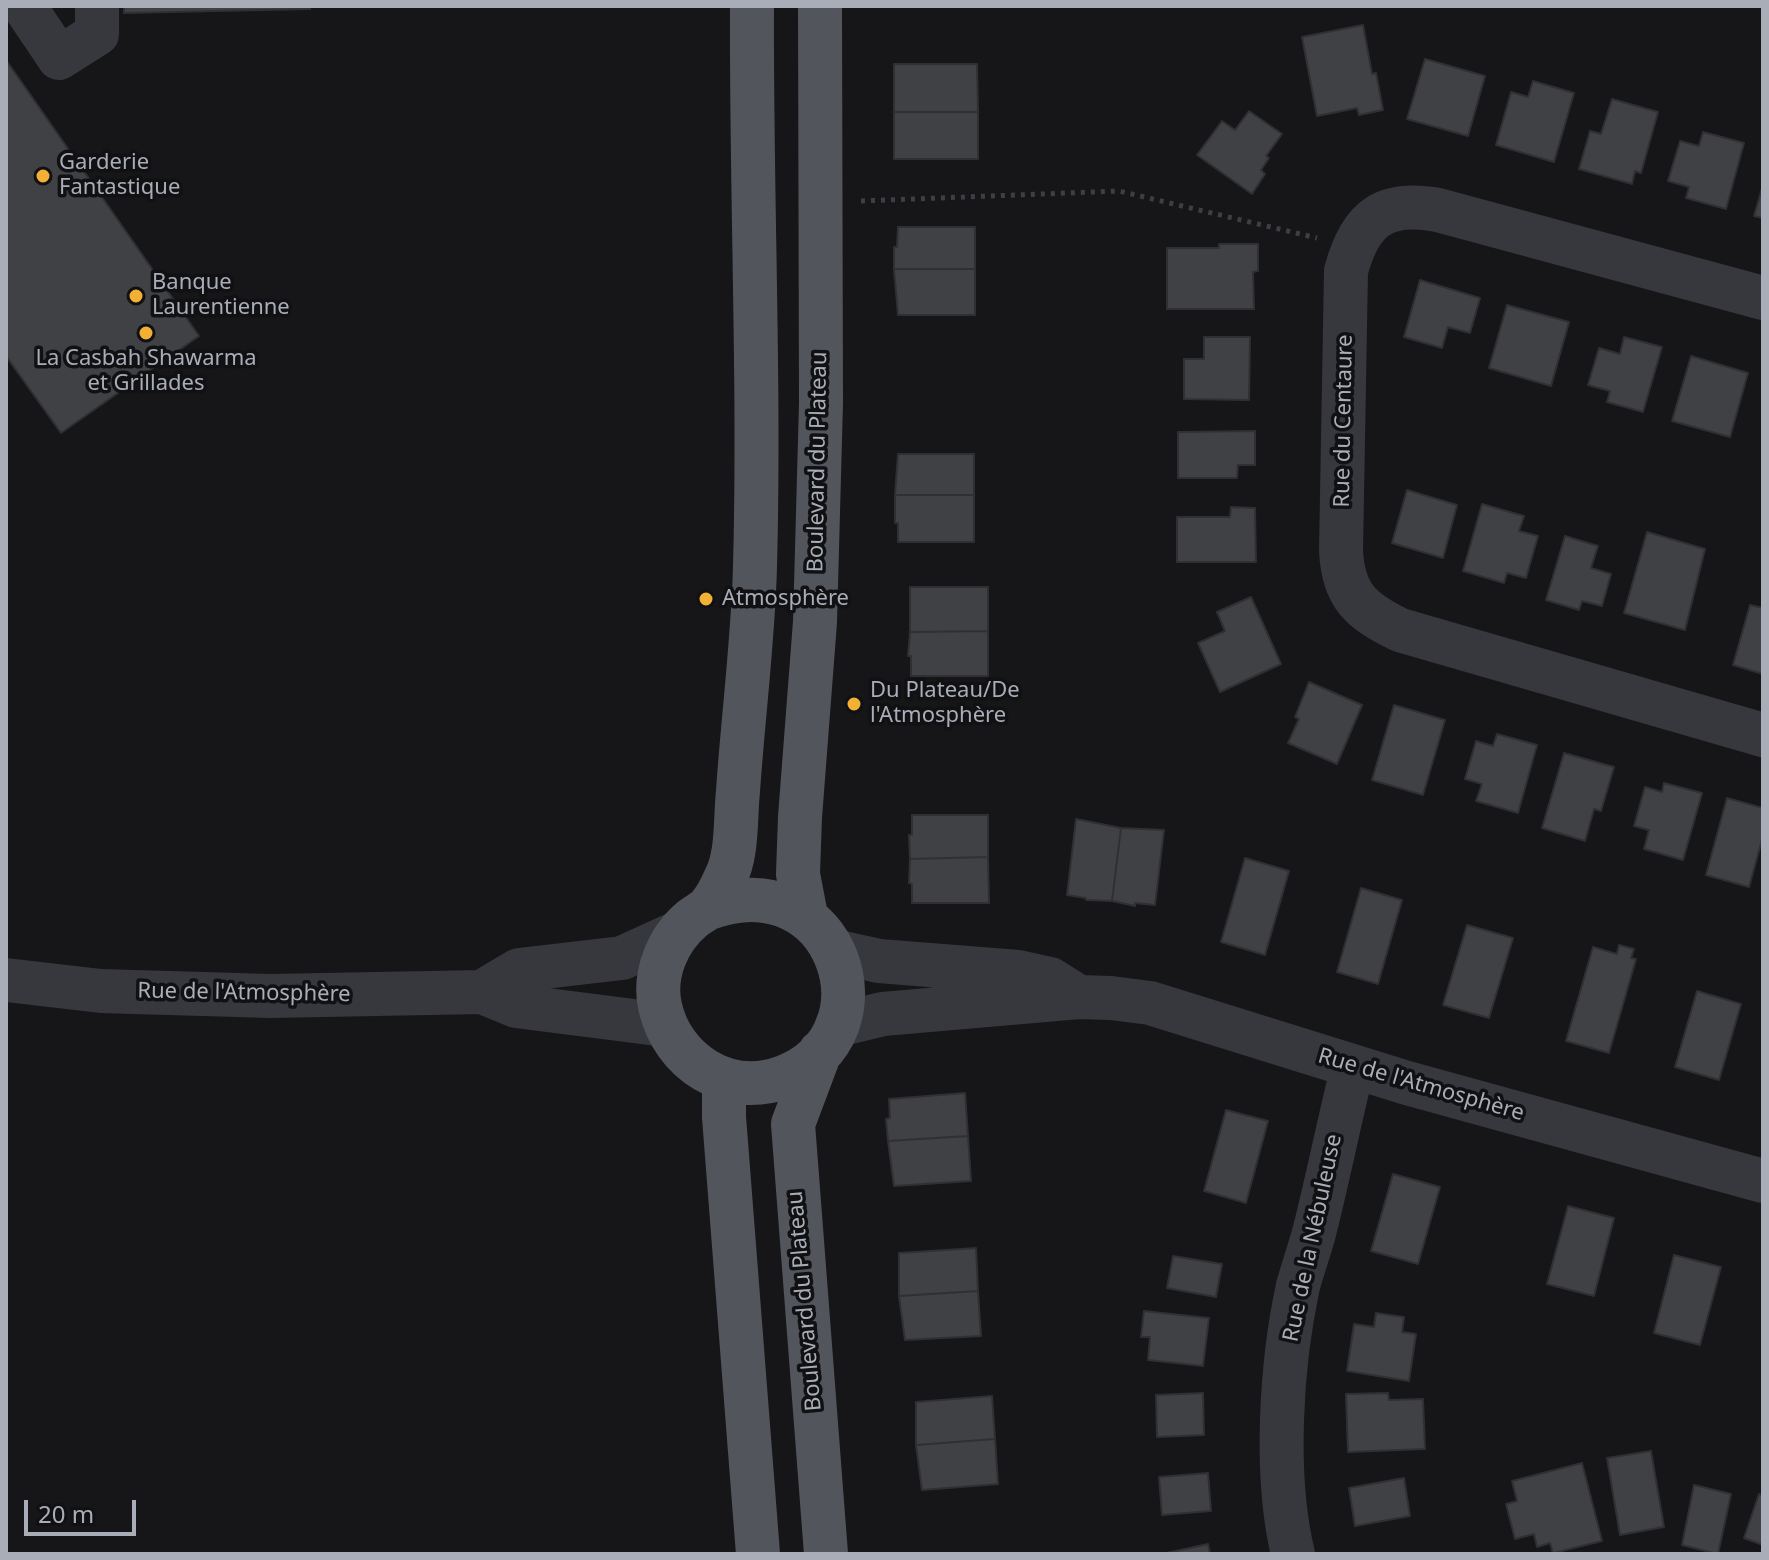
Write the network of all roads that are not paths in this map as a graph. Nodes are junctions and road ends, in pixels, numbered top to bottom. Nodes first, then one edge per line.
1 (24, 6) edge
2 (97, 6) edge
3 (752, 6) edge
4 (820, 6) edge
5 (1763, 298) edge
6 (1763, 735) edge
7 (806, 916) junction
8 (694, 920) junction
9 (834, 951) junction
10 (6, 980) edge
11 (482, 992) junction
12 (1079, 997) junction
13 (665, 1025) junction
14 (829, 1039) junction
15 (1353, 1066) junction
16 (724, 1079) junction
17 (1761, 1173) edge
18 (758, 1554) edge
19 (826, 1554) edge
20 (1293, 1554) edge

1 - 2 street
3 - 8 main road
4 - 7 main road, Boulevard du Plateau
5 - 6 street, Rue du Centaure
7 - 8 main road
7 - 9 main road
8 - 11 street, Rue de l'Atmosphère
8 - 13 main road
9 - 12 street, Rue de l'Atmosphère
9 - 14 main road
10 - 11 street, Rue de l'Atmosphère
11 - 13 street, Rue de l'Atmosphère
12 - 14 street, Rue de l'Atmosphère
12 - 15 street, Rue de l'Atmosphère
13 - 16 main road
14 - 16 main road
14 - 19 main road, Boulevard du Plateau
15 - 17 street, Rue de l'Atmosphère
15 - 20 street, Rue de la Nébuleuse
16 - 18 main road

